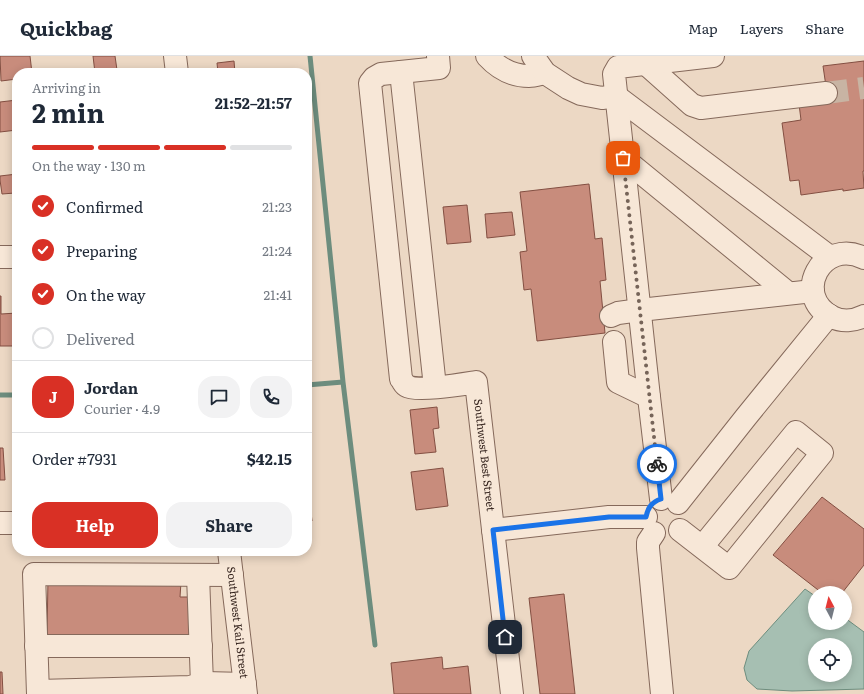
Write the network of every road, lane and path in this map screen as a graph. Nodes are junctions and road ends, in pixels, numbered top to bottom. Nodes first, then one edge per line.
1 (175, 56) edge
2 (487, 56) edge
3 (713, 56) edge
4 (438, 62) edge
5 (539, 64) edge
6 (646, 64) junction
7 (176, 68) edge
8 (401, 72) junction
9 (826, 93) tunnel mouth
10 (616, 96) junction
11 (623, 158) junction
12 (862, 252) edge
13 (0, 257) edge
14 (12, 257) edge
15 (830, 257) junction
16 (813, 290) junction
17 (788, 293) junction
18 (640, 310) junction
19 (829, 315) junction
20 (611, 316) dead end
21 (864, 316) edge
22 (614, 342) dead end
23 (435, 387) junction
24 (649, 397) junction
25 (670, 501) junction
26 (0, 523) edge
27 (12, 523) edge
28 (650, 525) junction
29 (493, 530) junction
30 (680, 530) junction
31 (702, 547) junction
32 (230, 556) edge
33 (198, 575) junction
34 (232, 575) junction
35 (36, 646) junction
36 (201, 646) junction
37 (202, 684) junction
38 (246, 689) edge
39 (38, 692) edge
40 (512, 694) edge
41 (662, 694) edge

1 - 7 street
2 - 5 street
3 - 6 street
4 - 8 street
5 - 10 street
6 - 9 street
6 - 10 street
8 - 23 street
8 - 23 street
10 - 11 street
10 - 15 street
11 - 17 street
11 - 18 street
12 - 15 street
13 - 14 street
15 - 16 street
16 - 17 street
16 - 19 street
17 - 18 street
18 - 20 street
18 - 24 street
19 - 21 street
19 - 25 street
22 - 24 street
23 - 29 street, Southwest Best Street
24 - 25 street
25 - 28 street
25 - 30 street
26 - 27 street
28 - 29 street
28 - 30 street
28 - 41 street
29 - 40 street, Southwest Best Street
30 - 31 street
31 - 31 street
32 - 34 street, Southwest Kail Street
33 - 34 street
33 - 35 street
33 - 36 street
34 - 38 street, Southwest Kail Street
35 - 36 street
35 - 39 street
36 - 37 street
37 - 38 street
37 - 39 street

